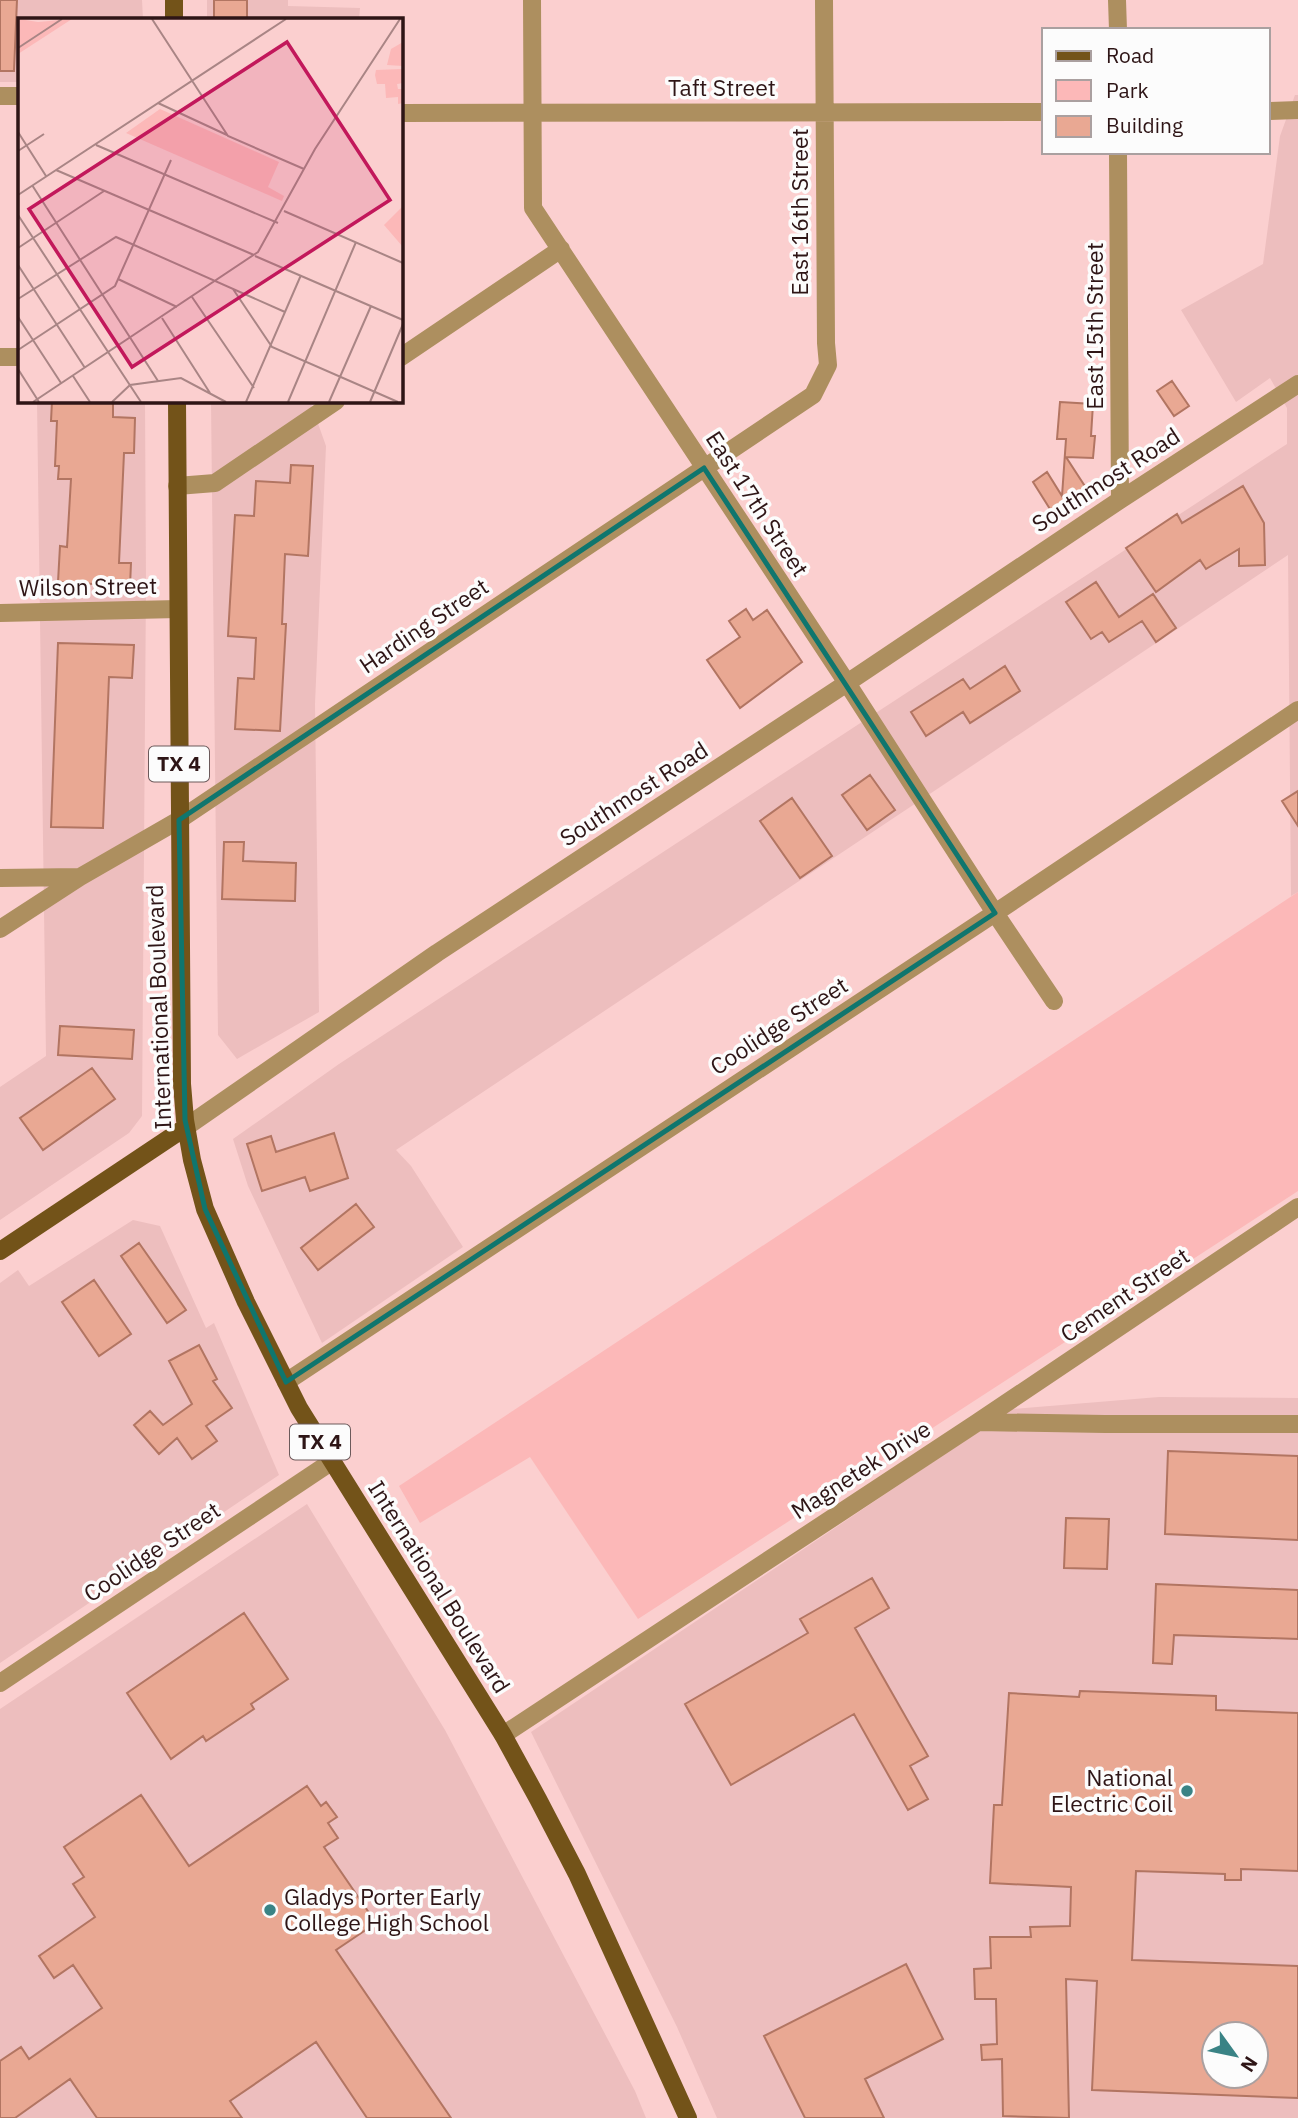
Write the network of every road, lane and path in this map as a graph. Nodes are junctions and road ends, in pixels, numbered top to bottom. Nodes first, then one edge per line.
1 (174, 0) edge
2 (532, 0) edge
3 (824, 0) edge
4 (1118, 0) edge
5 (174, 18) edge
6 (1118, 28) edge
7 (0, 96) edge
8 (18, 96) edge
9 (1298, 110) edge
10 (1270, 111) edge
11 (824, 112) junction
12 (1042, 112) edge
13 (402, 113) edge
14 (532, 113) junction
15 (1118, 154) edge
16 (561, 249) junction
17 (402, 356) edge
18 (0, 357) edge
19 (18, 357) edge
20 (1298, 384) edge
21 (177, 402) edge
22 (336, 402) edge
23 (792, 410) joint
24 (704, 468) junction
25 (177, 486) junction
26 (1120, 499) junction
27 (178, 609) junction
28 (0, 613) edge
29 (847, 683) junction
30 (1298, 710) edge
31 (179, 820) junction
32 (80, 877) junction
33 (0, 878) edge
34 (995, 913) junction
35 (0, 929) edge
36 (1054, 1001) dead end
37 (186, 1127) junction
38 (1298, 1207) edge
39 (0, 1251) edge
40 (286, 1382) junction
41 (978, 1422) junction
42 (1298, 1424) edge
43 (331, 1462) junction
44 (0, 1683) edge
45 (503, 1735) junction
46 (688, 2118) edge

1 - 5 main road
2 - 14 street, East 17th Street
3 - 11 street, East 16th Street
4 - 6 street
7 - 8 street
9 - 10 street
11 - 12 street, Taft Street
11 - 14 street, Taft Street
11 - 23 street, East 16th Street
13 - 14 street, Taft Street
14 - 16 street, East 17th Street
15 - 26 street, East 15th Street
16 - 17 street
16 - 24 street, East 17th Street
18 - 19 street
20 - 26 street, Southmost Road
21 - 25 main road, International Boulevard / TX 4
22 - 25 street
23 - 24 street, Harding Street
24 - 29 street, East 17th Street
24 - 31 street, Harding Street
25 - 27 main road, International Boulevard / TX 4
26 - 29 street, Southmost Road
27 - 28 street, Wilson Street
27 - 31 main road, International Boulevard / TX 4
29 - 34 street, East 17th Street
29 - 37 street, Southmost Road
30 - 34 street, Coolidge Street
31 - 32 street, Harding Street
31 - 37 main road, International Boulevard / TX 4
32 - 33 street, Harding Street
32 - 35 street, Harding Street
34 - 36 street, East 17th Street
34 - 40 street, Coolidge Street
37 - 39 main road, Southmost Road
37 - 40 main road, International Boulevard / TX 4
38 - 41 street, Cement Street
40 - 43 main road, International Boulevard / TX 4
41 - 42 street
41 - 45 street, Magnetek Drive
43 - 44 street, Coolidge Street
43 - 45 main road, International Boulevard / TX 4
45 - 46 main road, International Boulevard / TX 4

